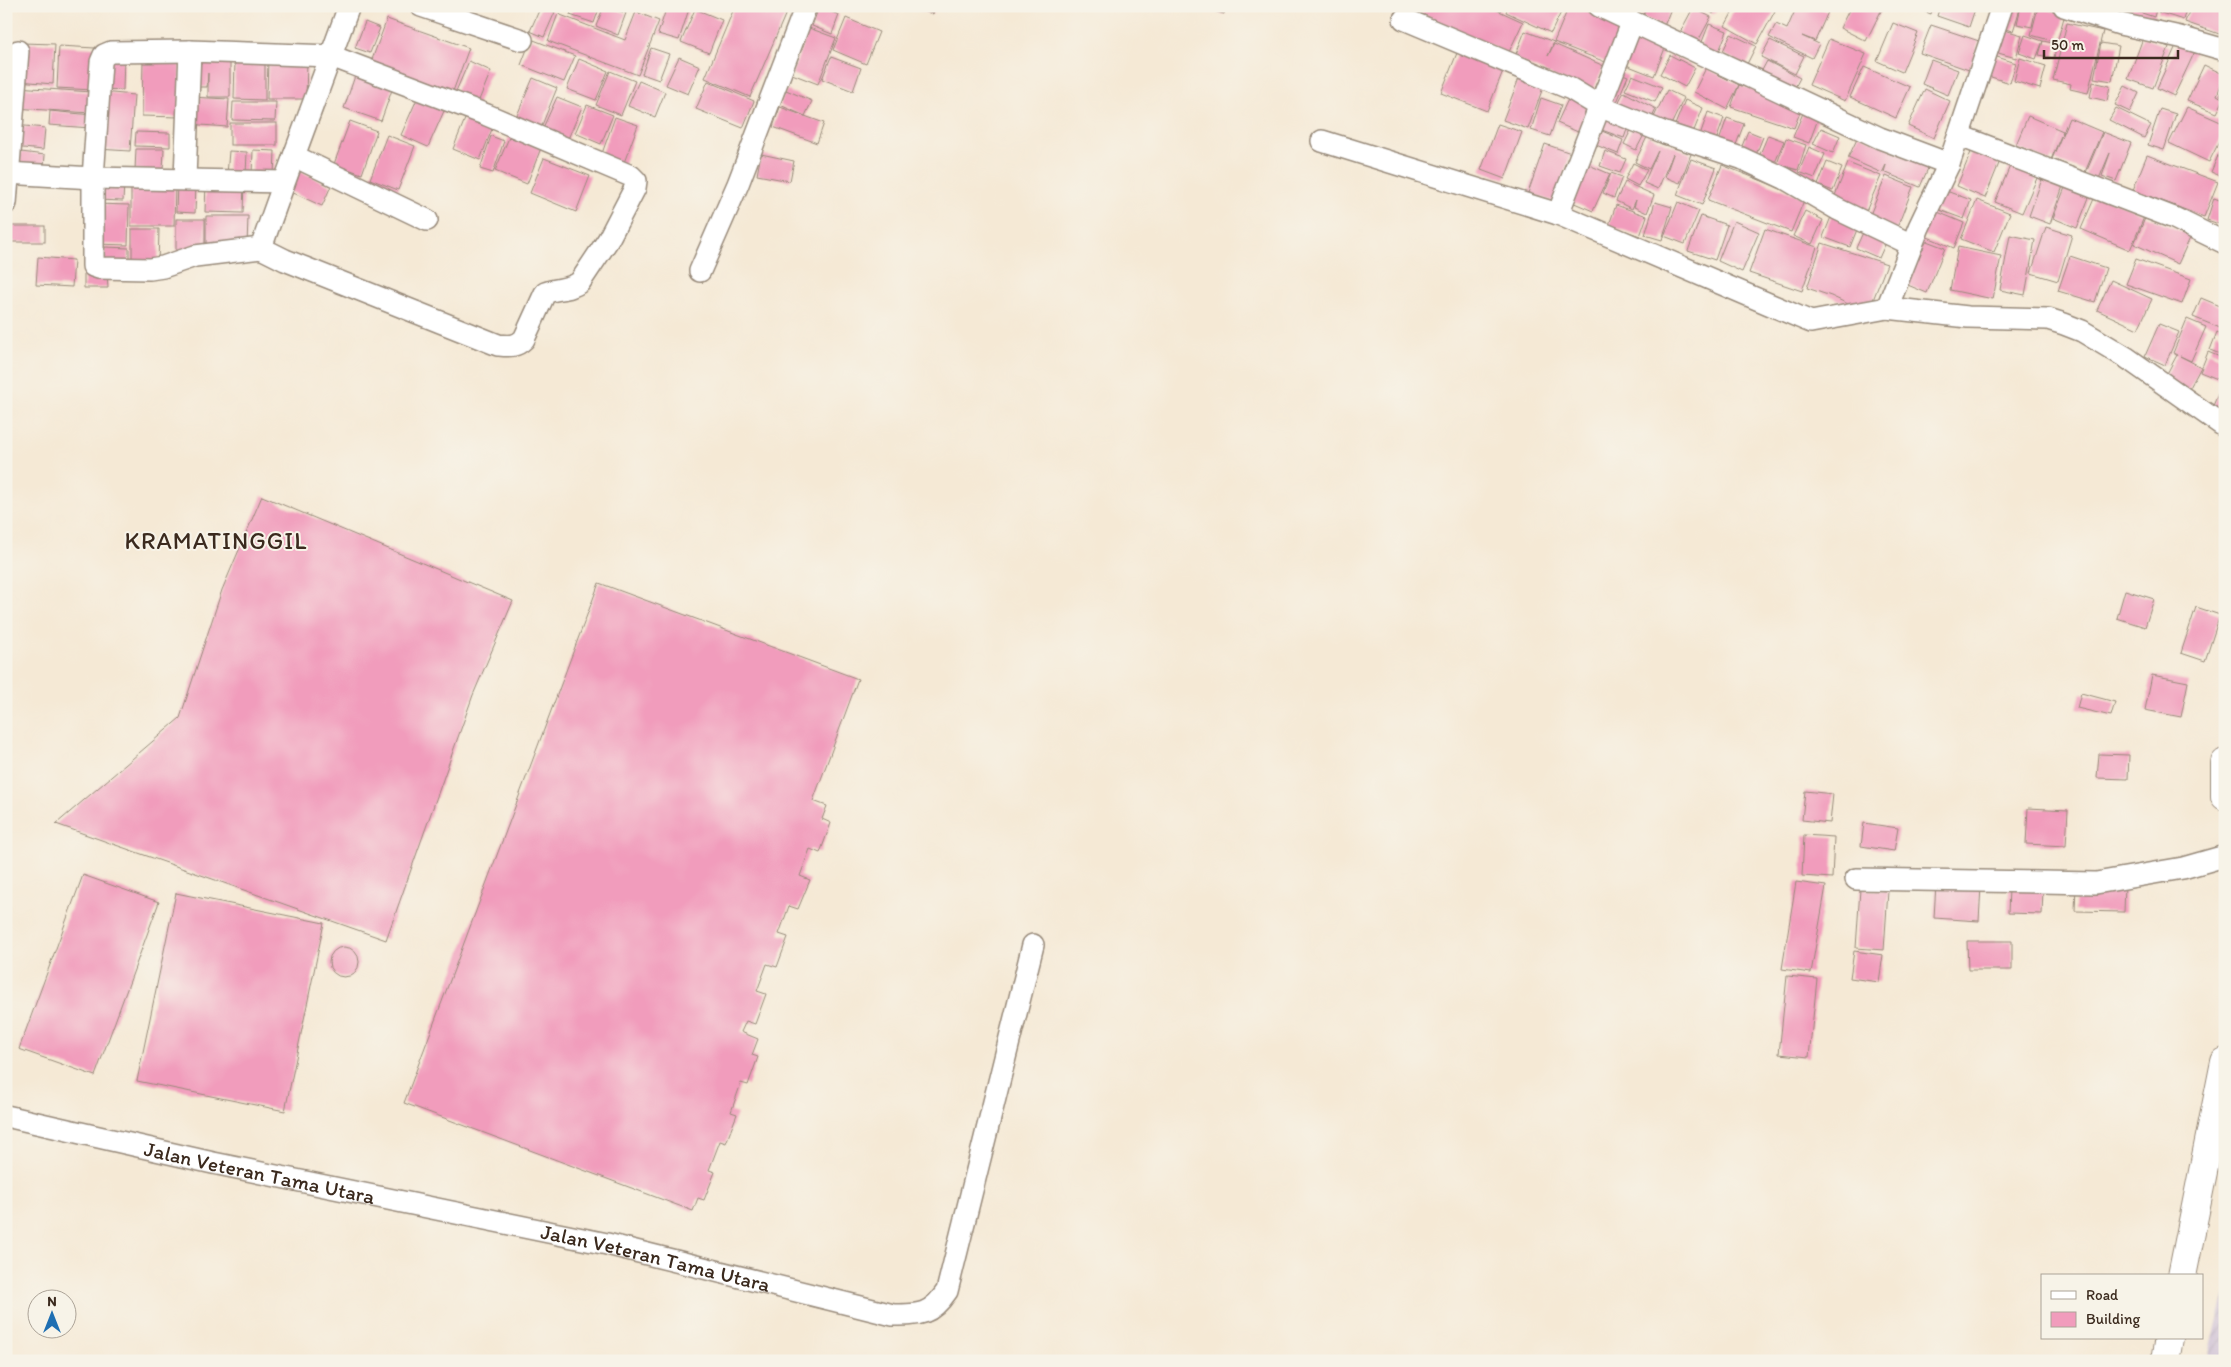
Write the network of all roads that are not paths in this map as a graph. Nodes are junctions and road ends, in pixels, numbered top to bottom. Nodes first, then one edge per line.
1 (349, 6) edge
2 (421, 6) edge
3 (806, 6) edge
4 (1599, 6) edge
5 (2002, 6) edge
6 (2064, 6) edge
7 (1404, 20) dead end
8 (1632, 23) junction
9 (522, 40) dead end
10 (2225, 50) edge
11 (18, 51) dead end
12 (190, 51) junction
13 (332, 56) junction
14 (1599, 106) junction
15 (1960, 136) junction
16 (1322, 140) dead end
17 (294, 156) junction
18 (1949, 164) junction
19 (8, 173) edge
20 (93, 178) junction
21 (185, 178) junction
22 (284, 182) junction
23 (6, 203) edge
24 (1558, 214) junction
25 (427, 220) dead end
26 (2225, 243) edge
27 (1912, 245) junction
28 (261, 248) junction
29 (700, 271) dead end
30 (1887, 308) junction
31 (2225, 427) edge
32 (2225, 764) edge
33 (2225, 796) edge
34 (2225, 856) edge
35 (1856, 879) dead end
36 (1033, 945) dead end
37 (2225, 1062) edge
38 (6, 1116) edge
39 (2182, 1274) edge
40 (2169, 1340) edge
41 (2165, 1361) edge

1 - 13 street
2 - 9 street
3 - 29 street
4 - 8 street
5 - 15 street
6 - 10 street
7 - 14 street
8 - 14 street
8 - 18 street
11 - 19 street
12 - 13 street
12 - 20 street
12 - 21 street
13 - 17 street
13 - 28 street
14 - 24 street
14 - 27 street
15 - 18 street
15 - 26 street
16 - 24 street
17 - 22 street
17 - 25 street
18 - 27 street
19 - 20 street
19 - 23 street
20 - 21 street
20 - 28 street
21 - 22 street
22 - 28 street
24 - 30 street
27 - 30 street
30 - 31 street
32 - 33 main road
34 - 35 street
36 - 38 street, Jalan Veteran Tama Utara
37 - 39 main road
40 - 41 main road

